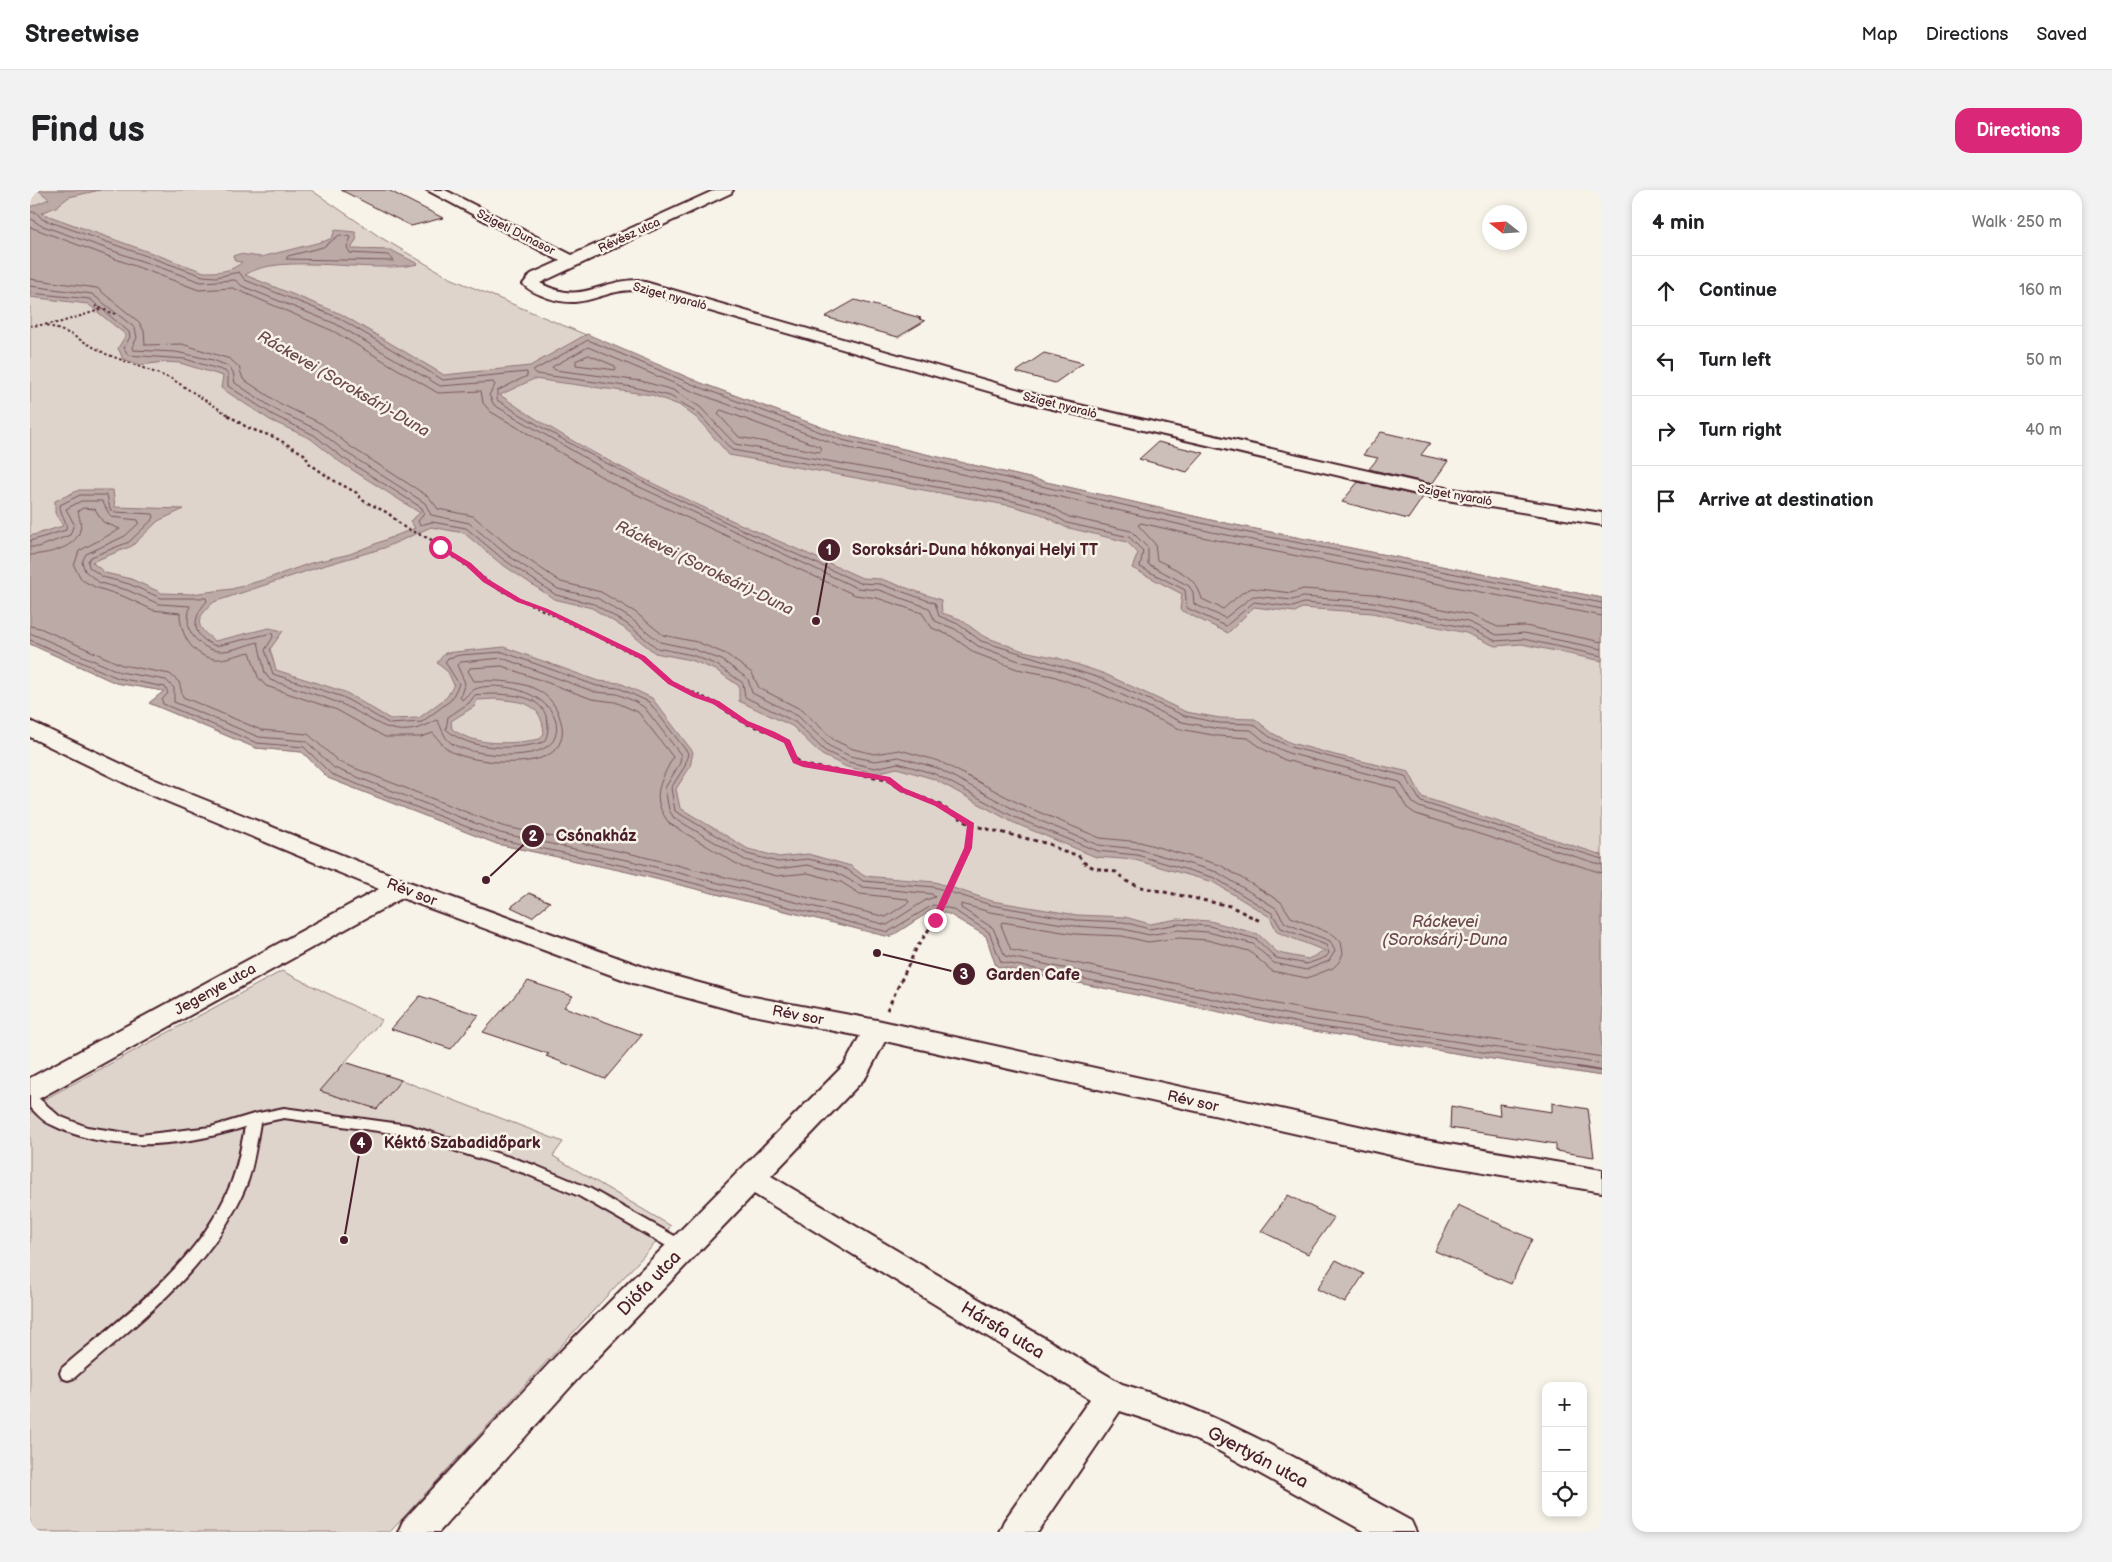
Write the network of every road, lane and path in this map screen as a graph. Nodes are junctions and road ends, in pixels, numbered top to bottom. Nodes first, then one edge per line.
1 (434, 190) edge
2 (726, 190) edge
3 (572, 261) junction
4 (532, 280) joint
5 (95, 306) dead end
6 (103, 309) junction
7 (115, 314) dead end
8 (46, 325) junction
9 (30, 326) edge
10 (1602, 519) edge
11 (30, 728) edge
12 (971, 825) junction
13 (400, 888) junction
14 (932, 910) dead end
15 (935, 920) junction
16 (1260, 921) dead end
17 (877, 1030) junction
18 (30, 1091) edge
19 (30, 1098) edge
20 (254, 1119) junction
21 (751, 1178) junction
22 (1602, 1181) edge
23 (683, 1248) junction
24 (68, 1372) dead end
25 (1112, 1395) junction
26 (416, 1532) edge
27 (1017, 1532) edge
28 (1398, 1532) edge

1 - 3 street, Szigeti Dunasor
2 - 3 street, Révész utca
3 - 4 street, Révész utca
4 - 10 street, Sziget nyaraló
5 - 6 path
6 - 7 path
6 - 8 path
8 - 9 path
8 - 12 path
11 - 13 street, Rév sor
12 - 15 path
12 - 16 path
13 - 17 street, Rév sor
13 - 18 street, Jegenye utca
14 - 15 path
15 - 17 path
17 - 21 street, Diófa utca
17 - 22 street, Rév sor
19 - 20 lane
20 - 23 lane
20 - 24 lane
21 - 23 street, Diófa utca
21 - 25 street, Hársfa utca
23 - 26 street, Diófa utca
25 - 27 street
25 - 28 street, Gyertyán utca

